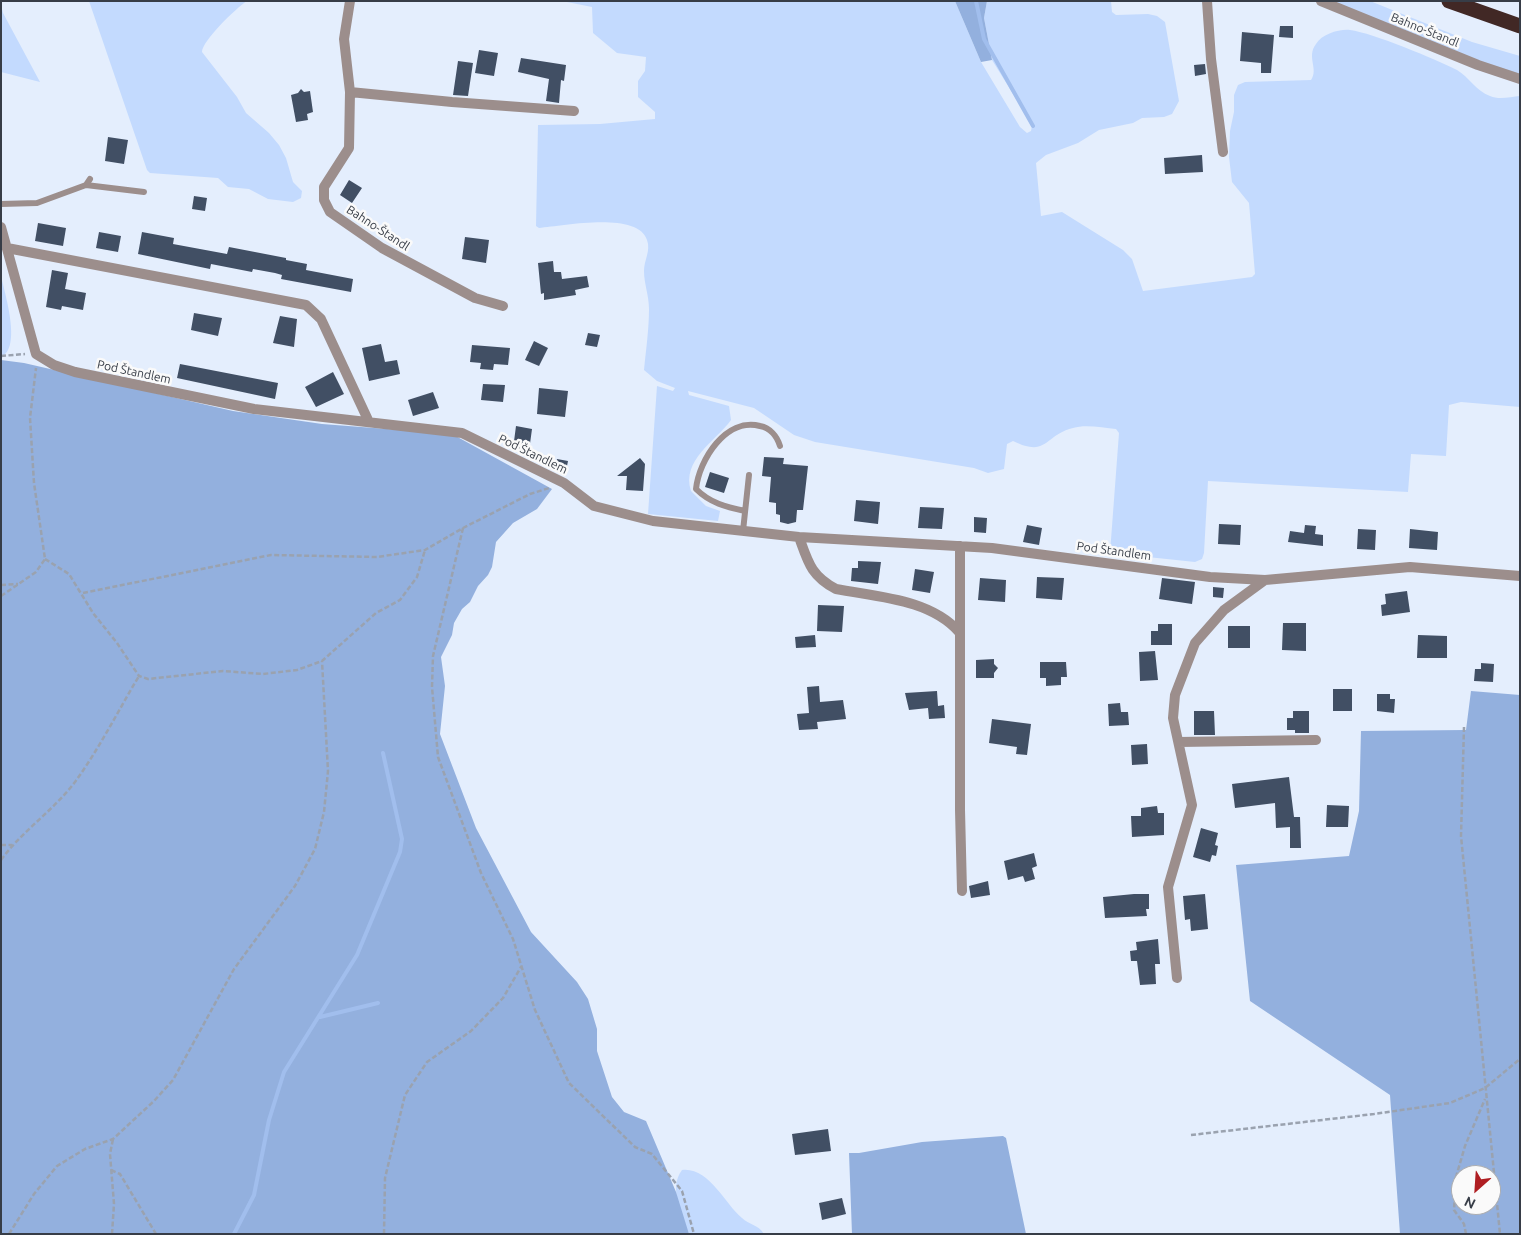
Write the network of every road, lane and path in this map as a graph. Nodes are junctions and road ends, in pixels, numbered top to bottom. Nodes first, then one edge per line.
1 (350, 1) edge
2 (1207, 1) edge
3 (1321, 1) edge
4 (1449, 1) edge
5 (1520, 26) edge
6 (1520, 79) edge
7 (350, 92) junction
8 (574, 110) dead end
9 (1223, 152) dead end
10 (144, 192) dead end
11 (1, 204) edge
12 (1, 226) edge
13 (7, 248) junction
14 (503, 306) dead end
15 (1, 354) edge
16 (36, 354) junction
17 (369, 422) junction
18 (780, 446) dead end
19 (749, 475) dead end
20 (564, 483) junction
21 (745, 510) junction
22 (463, 528) junction
23 (743, 531) junction
24 (798, 537) junction
25 (960, 546) junction
26 (425, 550) junction
27 (45, 559) junction
28 (1520, 576) edge
29 (1265, 580) junction
30 (19, 584) junction
31 (1, 585) edge
32 (83, 593) junction
33 (1, 596) edge
34 (959, 632) junction
35 (322, 661) junction
36 (139, 676) junction
37 (1464, 727) dead end
38 (1316, 740) dead end
39 (1179, 742) junction
40 (12, 845) junction
41 (1, 846) edge
42 (1, 860) edge
43 (962, 891) dead end
44 (521, 966) junction
45 (1176, 978) dead end
46 (1520, 1059) edge
47 (1485, 1088) junction
48 (1486, 1098) junction
49 (1191, 1135) dead end
50 (113, 1139) junction
51 (111, 1170) junction
52 (9, 1234) edge
53 (112, 1234) edge
54 (156, 1234) edge
55 (384, 1234) edge
56 (694, 1234) edge
57 (1466, 1234) edge
58 (1500, 1234) edge

1 - 7 street, Bahno-Štandl
2 - 9 street
3 - 6 street, Bahno-Štandl
4 - 5 highway
7 - 8 street
7 - 14 street, Bahno-Štandl
10 - 11 lane
12 - 13 street
13 - 16 street
13 - 17 street
15 - 16 path
16 - 17 street, Pod Štandlem
16 - 27 path
17 - 20 street, Pod Štandlem
18 - 21 lane
19 - 21 lane
20 - 22 path
20 - 23 street, Pod Štandlem
21 - 23 lane
22 - 26 path
22 - 44 path
23 - 24 street, Pod Štandlem
24 - 25 street, Pod Štandlem
24 - 34 street
25 - 29 street, Pod Štandlem
25 - 34 street
26 - 32 path
26 - 35 path
27 - 30 path
27 - 32 path
28 - 29 street, Pod Štandlem
29 - 39 street
30 - 31 path
30 - 33 path
32 - 36 path
34 - 43 street
35 - 36 path
35 - 50 path
36 - 40 path
37 - 47 path
38 - 39 street
39 - 45 street
40 - 41 path
40 - 42 path
44 - 55 path
44 - 56 path
46 - 47 path
47 - 48 path
47 - 49 path
48 - 57 path
48 - 58 path
50 - 51 path
50 - 52 path
51 - 53 path
51 - 54 path

